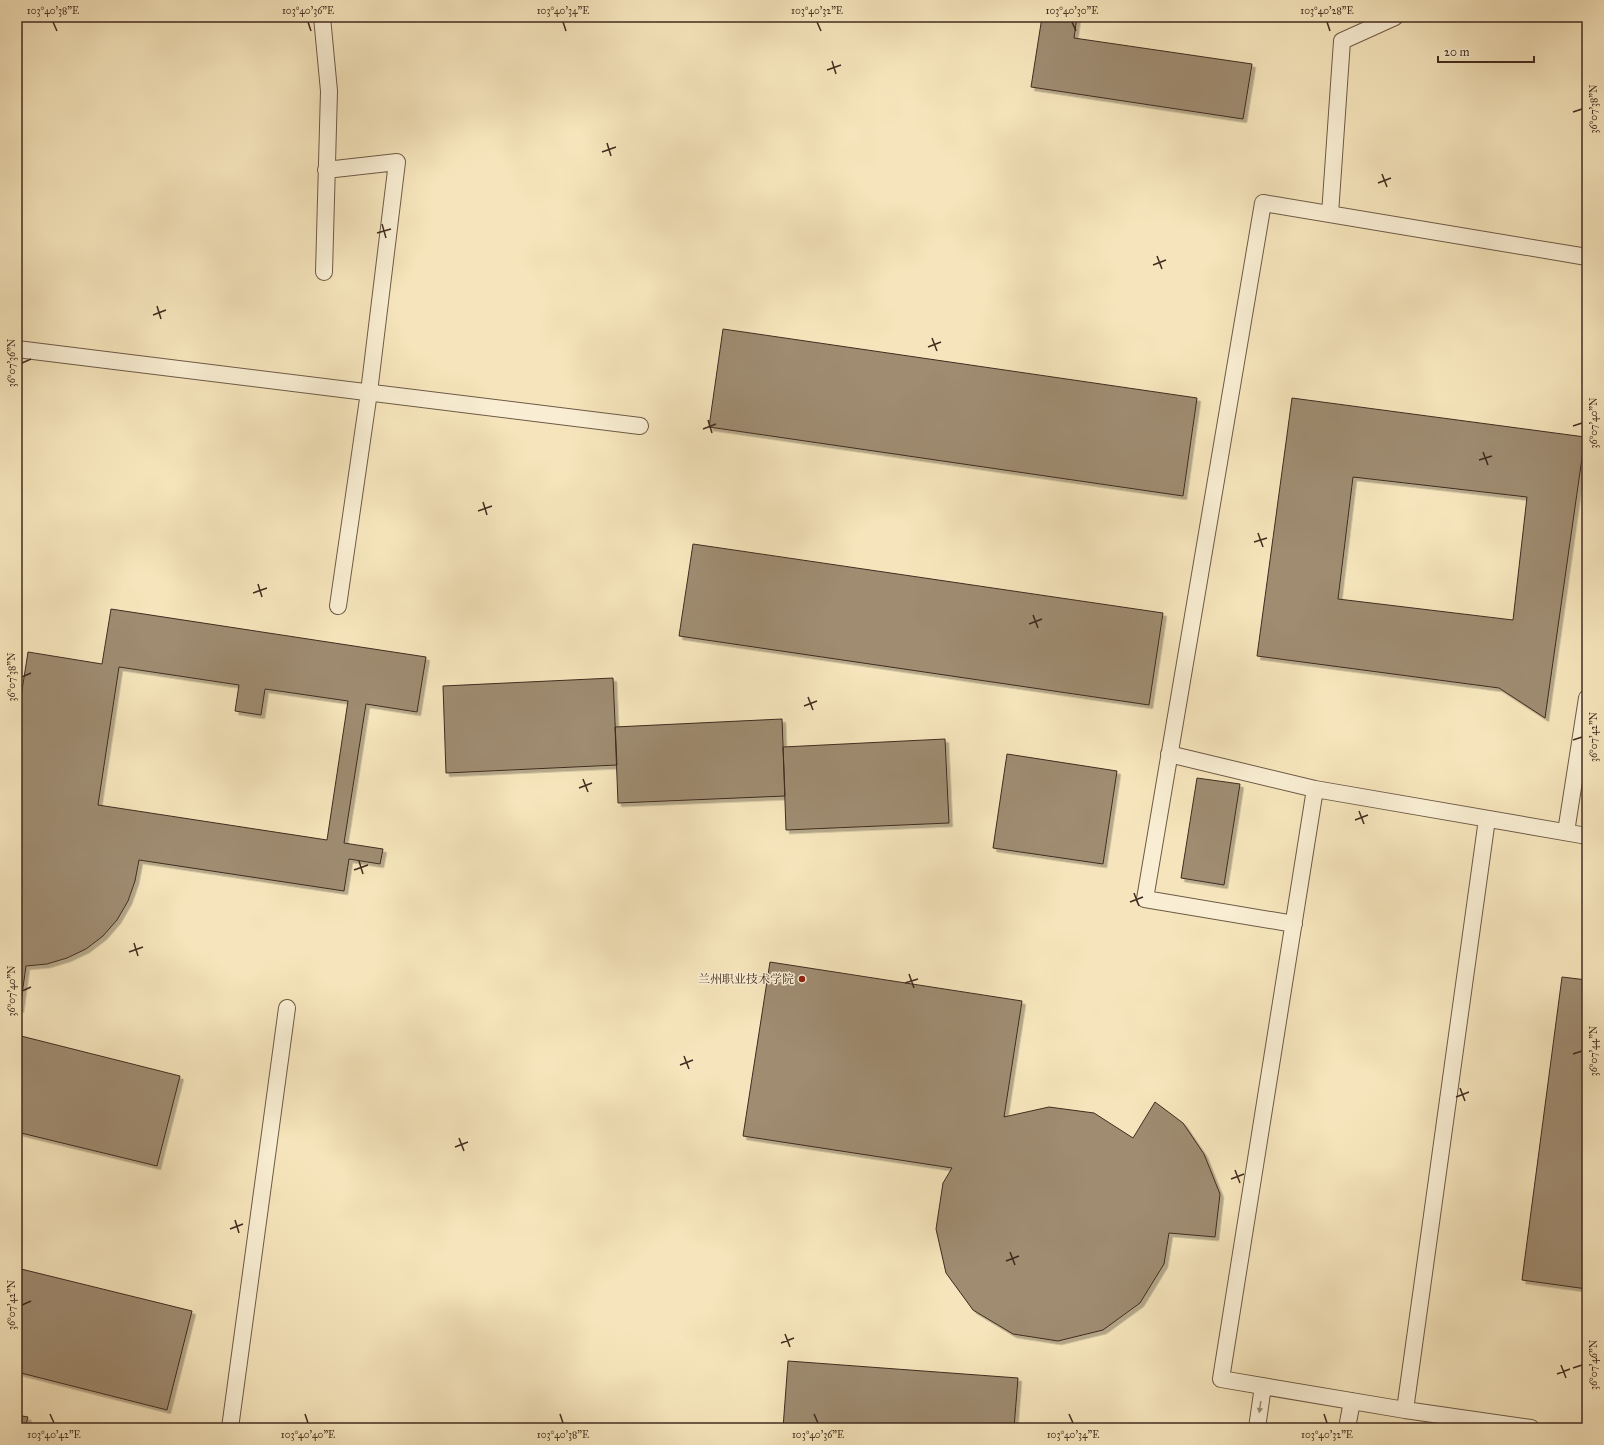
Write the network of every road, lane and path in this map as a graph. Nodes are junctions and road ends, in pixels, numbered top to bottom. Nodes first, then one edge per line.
1 (322, 17) edge
2 (1395, 17) edge
3 (326, 170) junction
4 (1330, 214) junction
5 (1587, 257) edge
6 (324, 272) dead end
7 (17, 349) edge
8 (369, 392) junction
9 (640, 426) dead end
10 (338, 606) dead end
11 (1587, 698) edge
12 (1169, 754) junction
13 (1315, 789) junction
14 (1487, 819) junction
15 (1566, 832) junction
16 (1587, 836) edge
17 (1294, 924) junction
18 (287, 1008) dead end
19 (1263, 1386) junction
20 (1352, 1401) junction
21 (1405, 1410) junction
22 (230, 1428) edge
23 (1257, 1428) edge
24 (1347, 1428) edge
25 (1531, 1428) edge

1 - 3 lane
2 - 4 lane
3 - 6 lane
3 - 8 lane
4 - 5 lane
4 - 12 lane
7 - 8 lane
8 - 9 lane
8 - 10 lane
11 - 15 lane
12 - 13 lane
12 - 17 lane
13 - 14 lane
13 - 17 lane
14 - 15 lane
14 - 21 lane
15 - 16 lane
17 - 19 lane
18 - 22 lane
19 - 20 lane
19 -> 23 lane
20 - 21 lane
20 - 24 lane
21 - 25 lane

